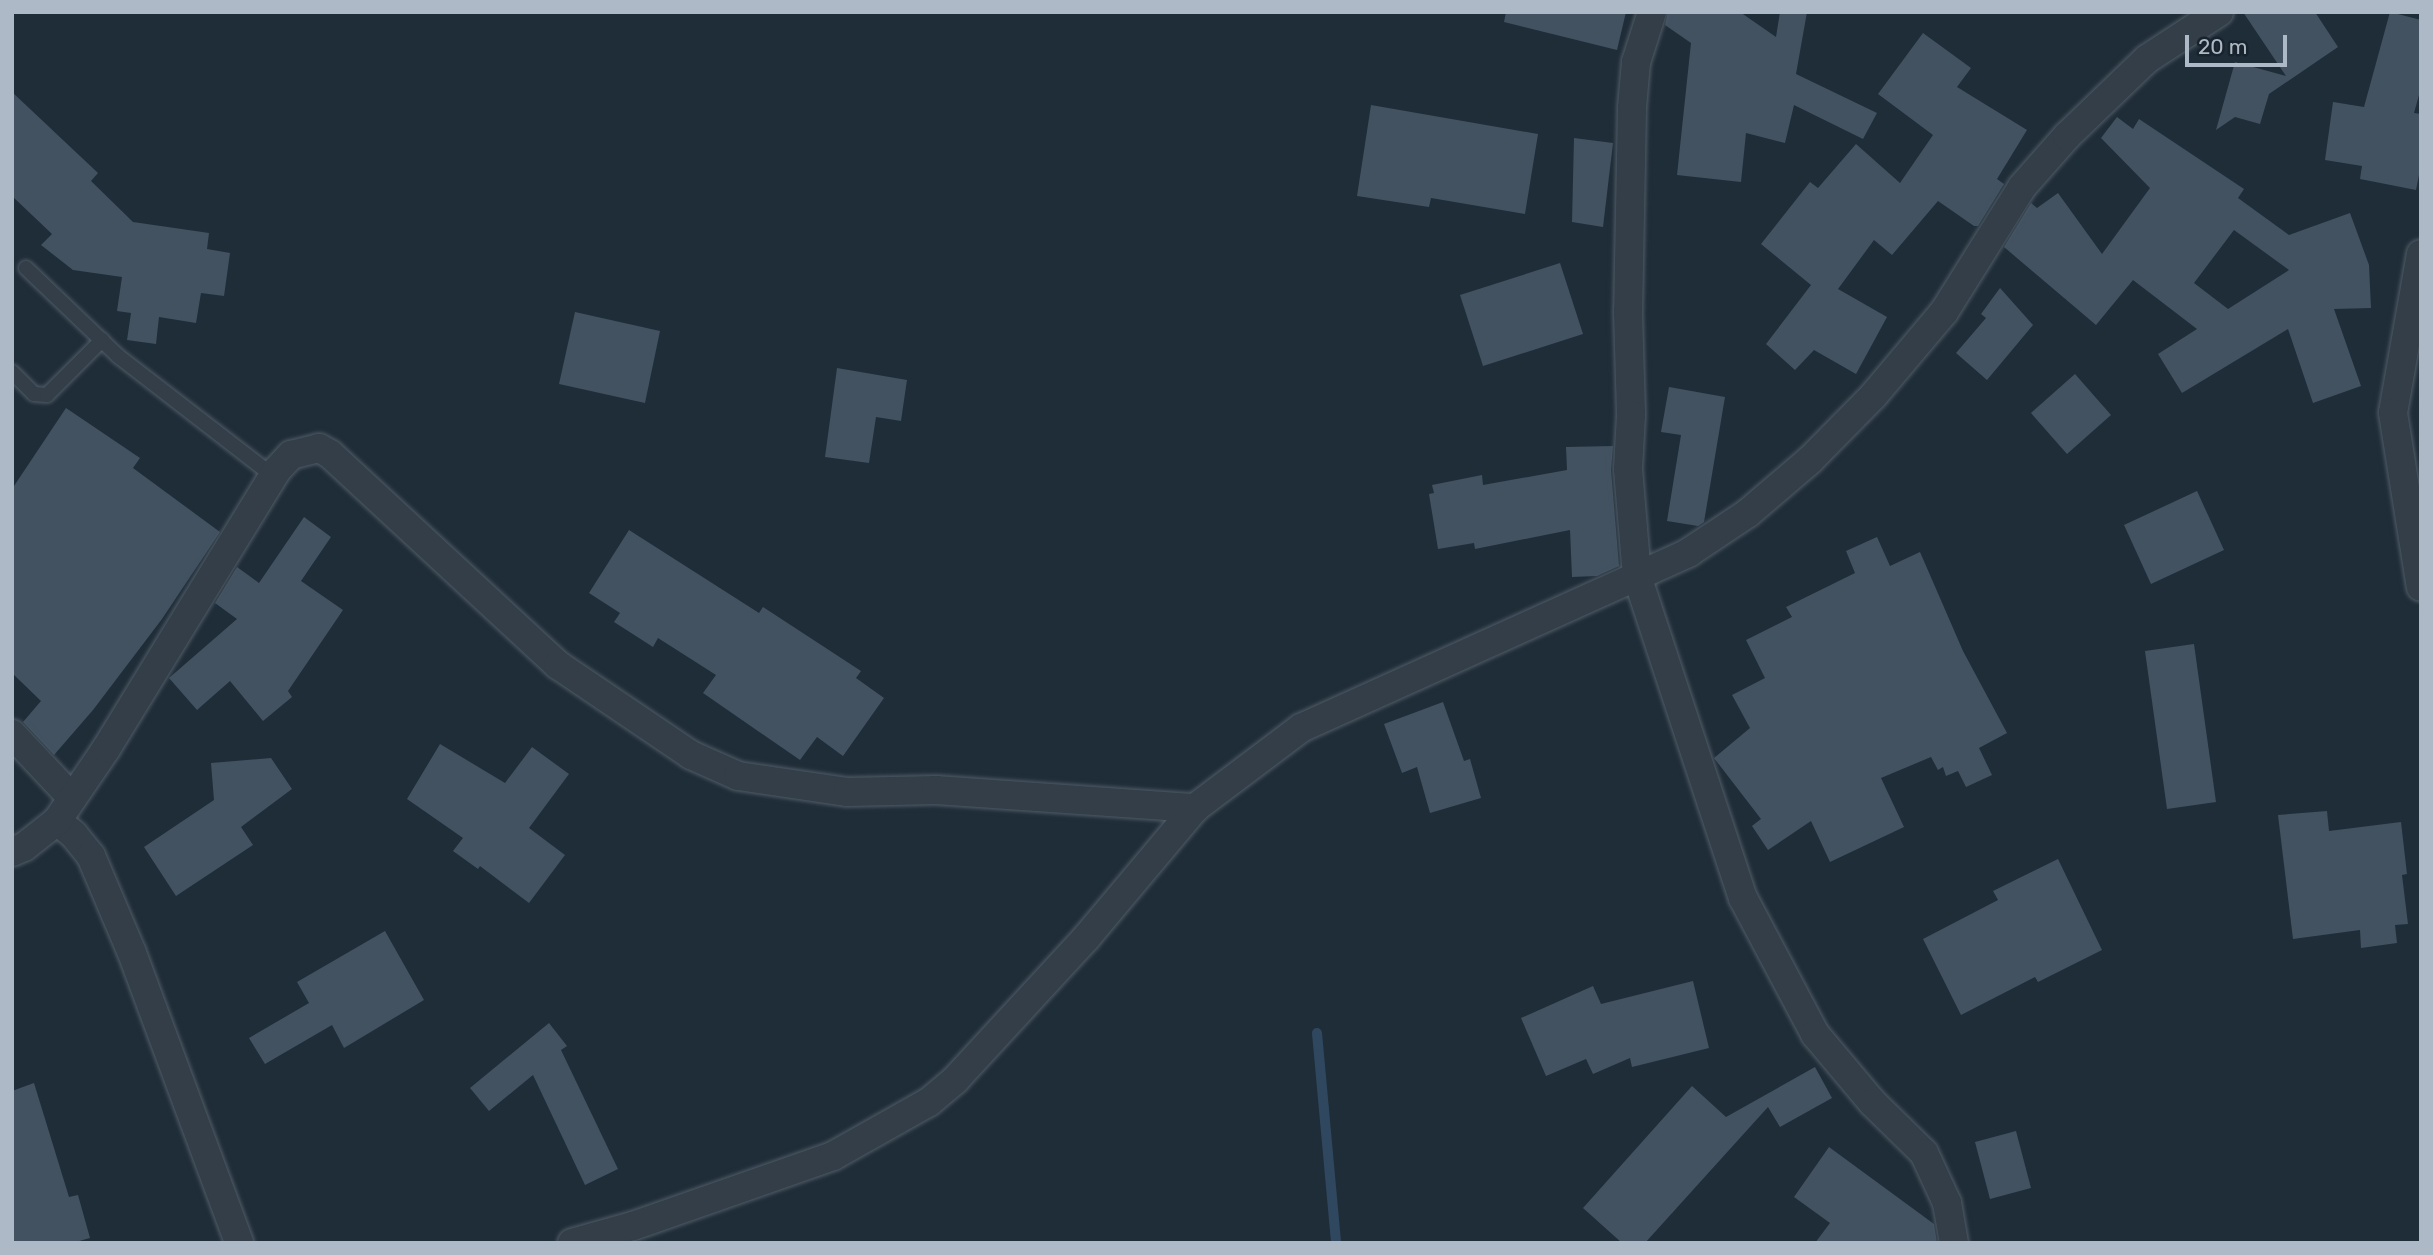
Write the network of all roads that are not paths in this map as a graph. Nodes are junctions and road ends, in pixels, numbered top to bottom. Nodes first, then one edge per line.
1 (1652, 12) edge
2 (2218, 12) edge
3 (2421, 254) edge
4 (26, 268) dead end
5 (102, 340) junction
6 (12, 372) edge
7 (273, 476) junction
8 (1637, 576) junction
9 (2421, 587) edge
10 (12, 734) edge
11 (1195, 808) junction
12 (64, 810) junction
13 (12, 852) edge
14 (1952, 1235) edge
15 (239, 1243) edge
16 (572, 1243) edge

1 - 8 street
2 - 8 street
3 - 9 street
4 - 5 lane
5 - 6 lane
5 - 7 lane
7 - 11 street
7 - 12 street
8 - 11 street
8 - 14 street
10 - 12 street
11 - 16 street
12 - 13 street
12 - 15 street

